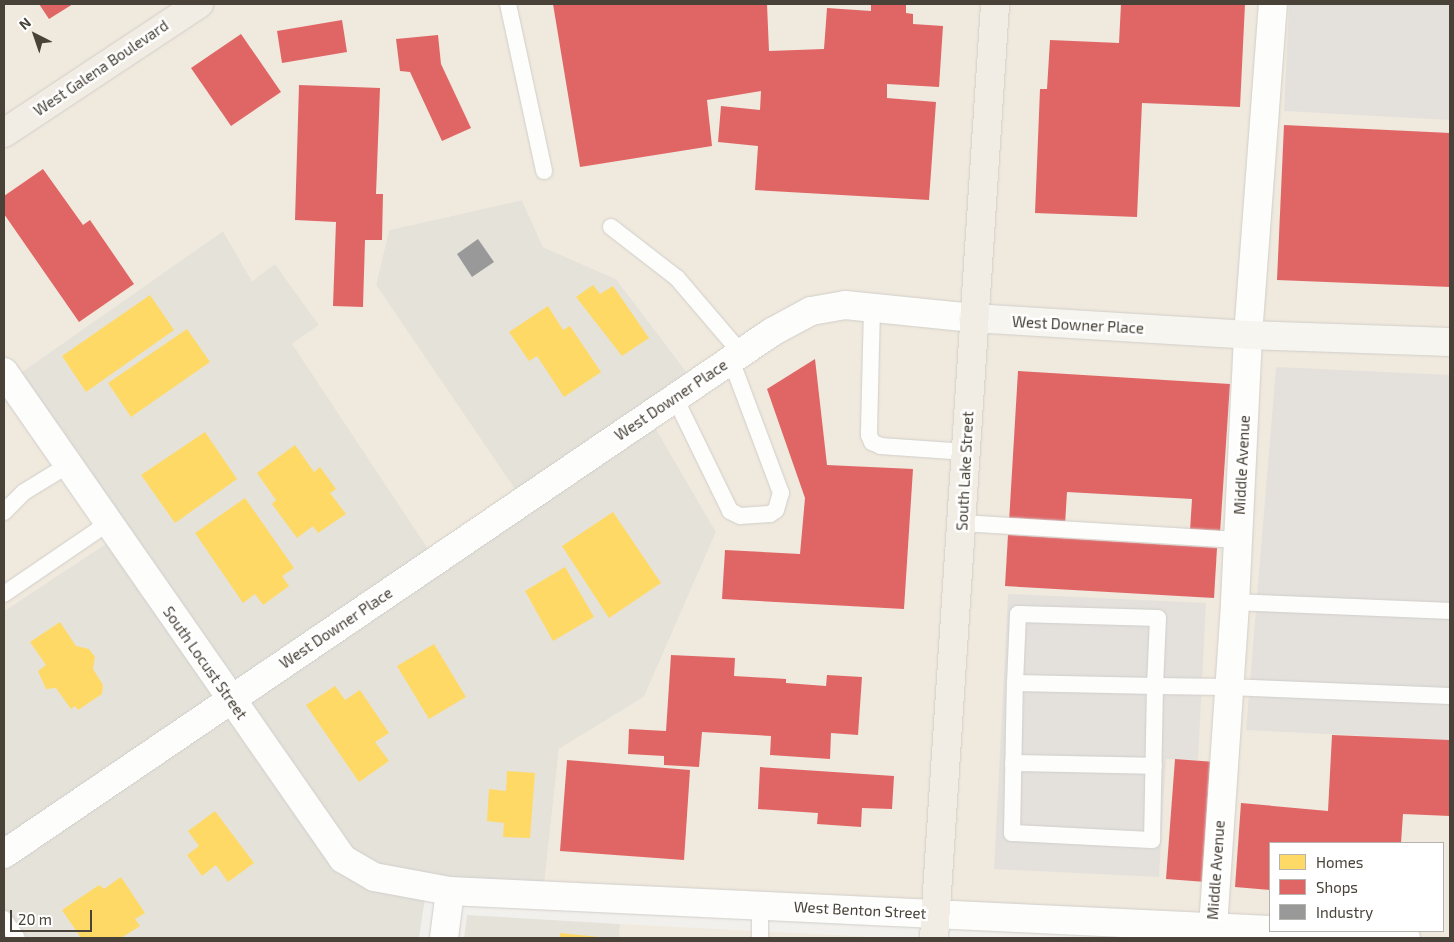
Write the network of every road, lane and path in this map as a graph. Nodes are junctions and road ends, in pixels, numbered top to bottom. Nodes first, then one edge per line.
1 (198, 4) edge
2 (508, 4) edge
3 (995, 4) edge
4 (1273, 4) edge
5 (4, 133) edge
6 (544, 171) dead end
7 (610, 227) dead end
8 (872, 308) junction
9 (974, 318) junction
10 (1248, 335) junction
11 (1450, 342) edge
12 (736, 356) junction
13 (4, 372) edge
14 (675, 398) junction
15 (966, 452) junction
16 (68, 465) junction
17 (5, 509) edge
18 (962, 522) junction
19 (108, 523) junction
20 (1238, 540) junction
21 (4, 594) edge
22 (1235, 602) junction
23 (1450, 611) edge
24 (1014, 683) junction
25 (1155, 686) junction
26 (1228, 687) junction
27 (1450, 696) edge
28 (230, 700) junction
29 (1013, 763) junction
30 (1154, 766) junction
31 (4, 854) edge
32 (450, 891) junction
33 (760, 905) junction
34 (4, 919) edge
35 (934, 926) edge
36 (1213, 927) junction
37 (1269, 930) edge
38 (1151, 931) edge
39 (1295, 932) edge
40 (17, 938) edge
41 (444, 938) edge
42 (760, 938) edge
43 (1406, 938) edge

1 - 5 main road, West Galena Boulevard
2 - 6 lane
3 - 9 main road, South Lake Street
4 - 10 street, Middle Avenue
7 - 12 lane
8 - 9 street, West Downer Place
8 - 12 street, West Downer Place
8 - 15 lane
9 - 10 street, West Downer Place
9 - 15 main road, South Lake Street
10 - 11 street, West Downer Place
10 - 20 street, Middle Avenue
12 - 14 street, West Downer Place
12 - 14 lane
13 - 16 street, South Locust Street
14 - 28 street, West Downer Place
15 - 18 main road, South Lake Street
16 - 17 lane
16 - 19 street, South Locust Street
18 - 20 lane
18 - 35 main road, South Lake Street
19 - 21 lane
19 - 28 street, South Locust Street
20 - 22 street, Middle Avenue
22 - 23 lane
22 - 26 street, Middle Avenue
24 - 25 lane
24 - 25 lane
24 - 29 lane
25 - 26 lane
25 - 30 lane
26 - 27 lane
26 - 36 street, Middle Avenue
28 - 31 street, West Downer Place
28 - 32 street, South Locust Street
29 - 30 lane
29 - 30 lane
32 - 33 street, West Benton Street
32 - 41 street
33 - 35 street, West Benton Street
33 - 42 lane
34 - 40 lane
35 - 38 street, West Benton Street
36 - 37 street, West Benton Street
36 - 38 street, West Benton Street
39 - 43 street

